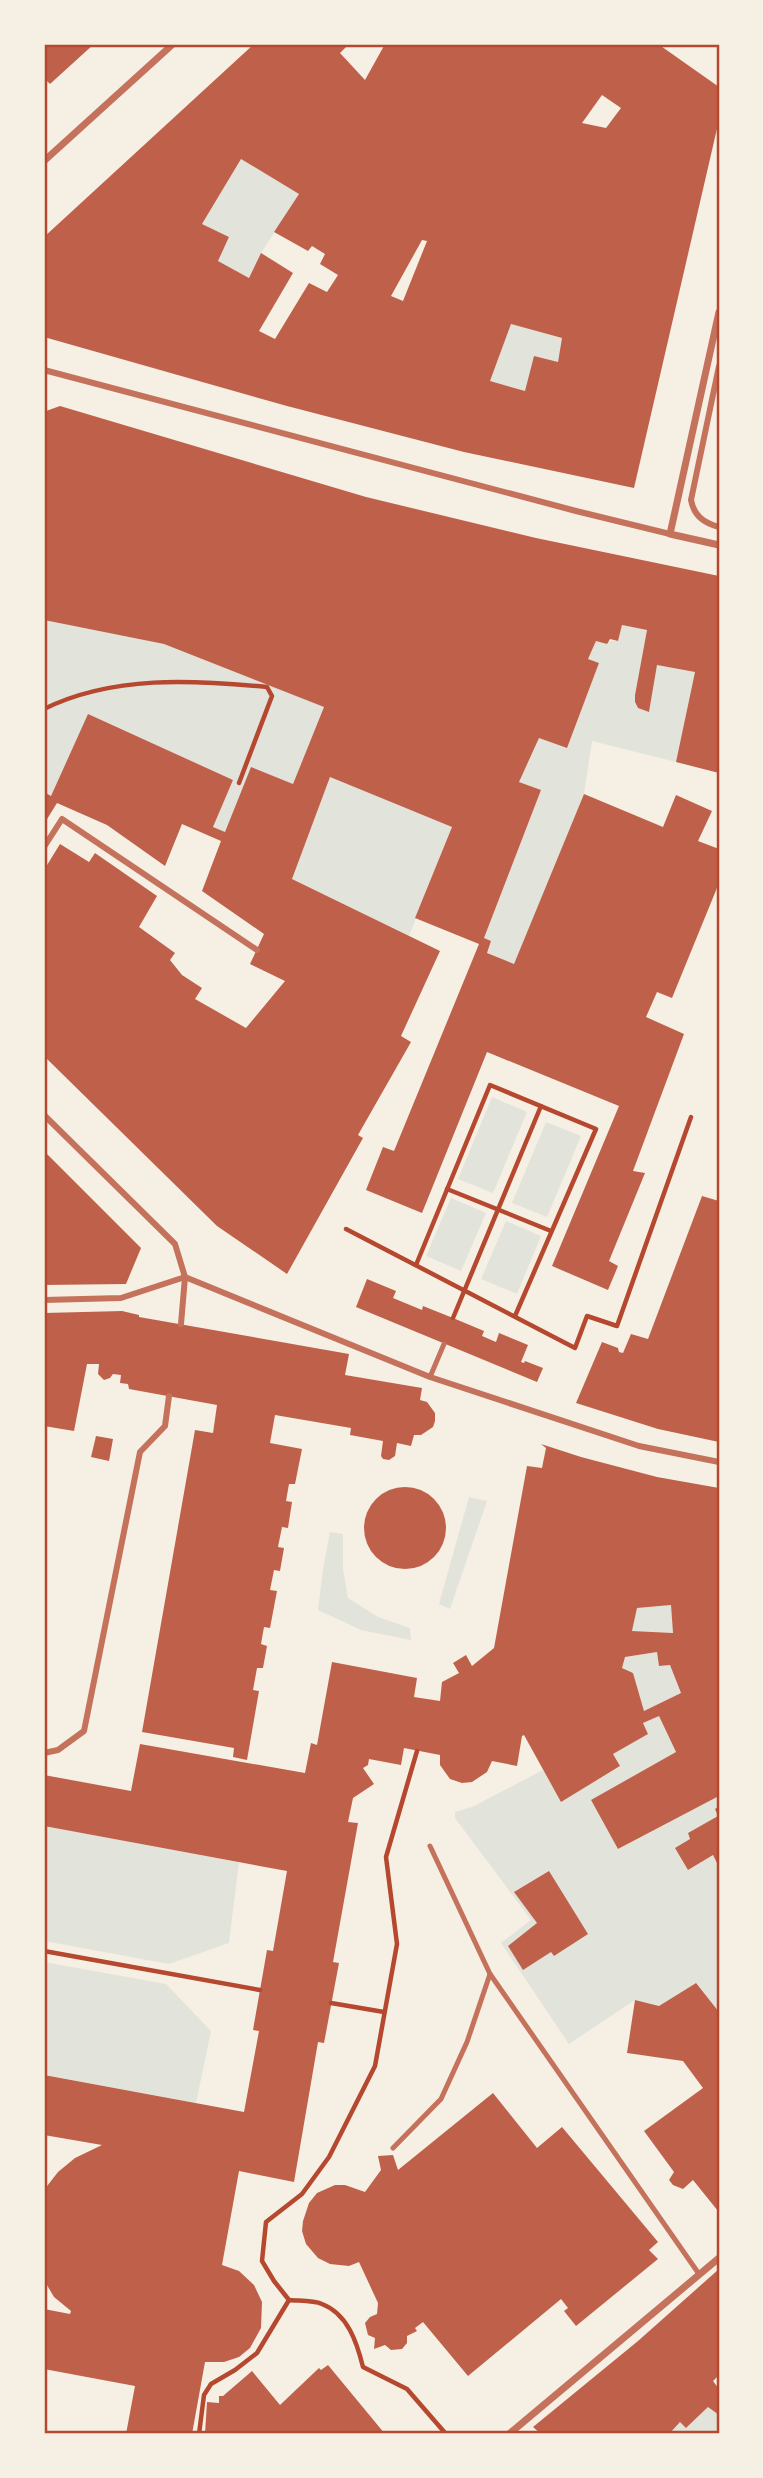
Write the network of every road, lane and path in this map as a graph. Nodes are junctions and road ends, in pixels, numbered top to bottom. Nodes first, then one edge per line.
1 (173, 44) edge
2 (44, 161) edge
3 (719, 312) edge
4 (719, 366) edge
5 (44, 370) edge
6 (719, 527) edge
7 (670, 534) junction
8 (719, 545) edge
9 (44, 709) edge
10 (239, 783) dead end
11 (44, 847) edge
12 (257, 950) dead end
13 (541, 1106) junction
14 (44, 1115) edge
15 (691, 1117) dead end
16 (447, 1189) junction
17 (498, 1209) junction
18 (346, 1229) dead end
19 (551, 1231) junction
20 (416, 1265) junction
21 (185, 1277) junction
22 (466, 1290) junction
23 (44, 1300) edge
24 (515, 1316) junction
25 (453, 1318) dead end
26 (181, 1324) dead end
27 (444, 1343) dead end
28 (430, 1377) junction
29 (169, 1396) dead end
30 (719, 1462) edge
31 (417, 1751) dead end
32 (44, 1753) edge
33 (430, 1846) dead end
34 (44, 1951) edge
35 (490, 1974) junction
36 (260, 1990) dead end
37 (331, 2003) dead end
38 (384, 2012) junction
39 (393, 2148) dead end
40 (719, 2258) edge
41 (699, 2274) junction
42 (289, 2300) junction
43 (199, 2434) edge
44 (446, 2434) edge
45 (509, 2434) edge

1 - 2 street
3 - 7 street
4 - 6 street
5 - 7 street
7 - 8 street
9 - 10 path
11 - 12 street
13 - 16 path
13 - 17 path
13 - 19 path
14 - 21 street
15 - 24 path
16 - 17 path
16 - 20 path
17 - 19 path
17 - 22 path
18 - 20 path
19 - 24 path
20 - 22 path
21 - 23 street
21 - 26 street
21 - 28 street
22 - 24 path
22 - 25 path
27 - 28 lane
28 - 30 street
29 - 32 street
31 - 38 path
33 - 35 lane
34 - 36 path
35 - 39 lane
35 - 41 lane
37 - 38 path
38 - 42 path
40 - 41 street
41 - 45 street
42 - 43 path
42 - 44 path

